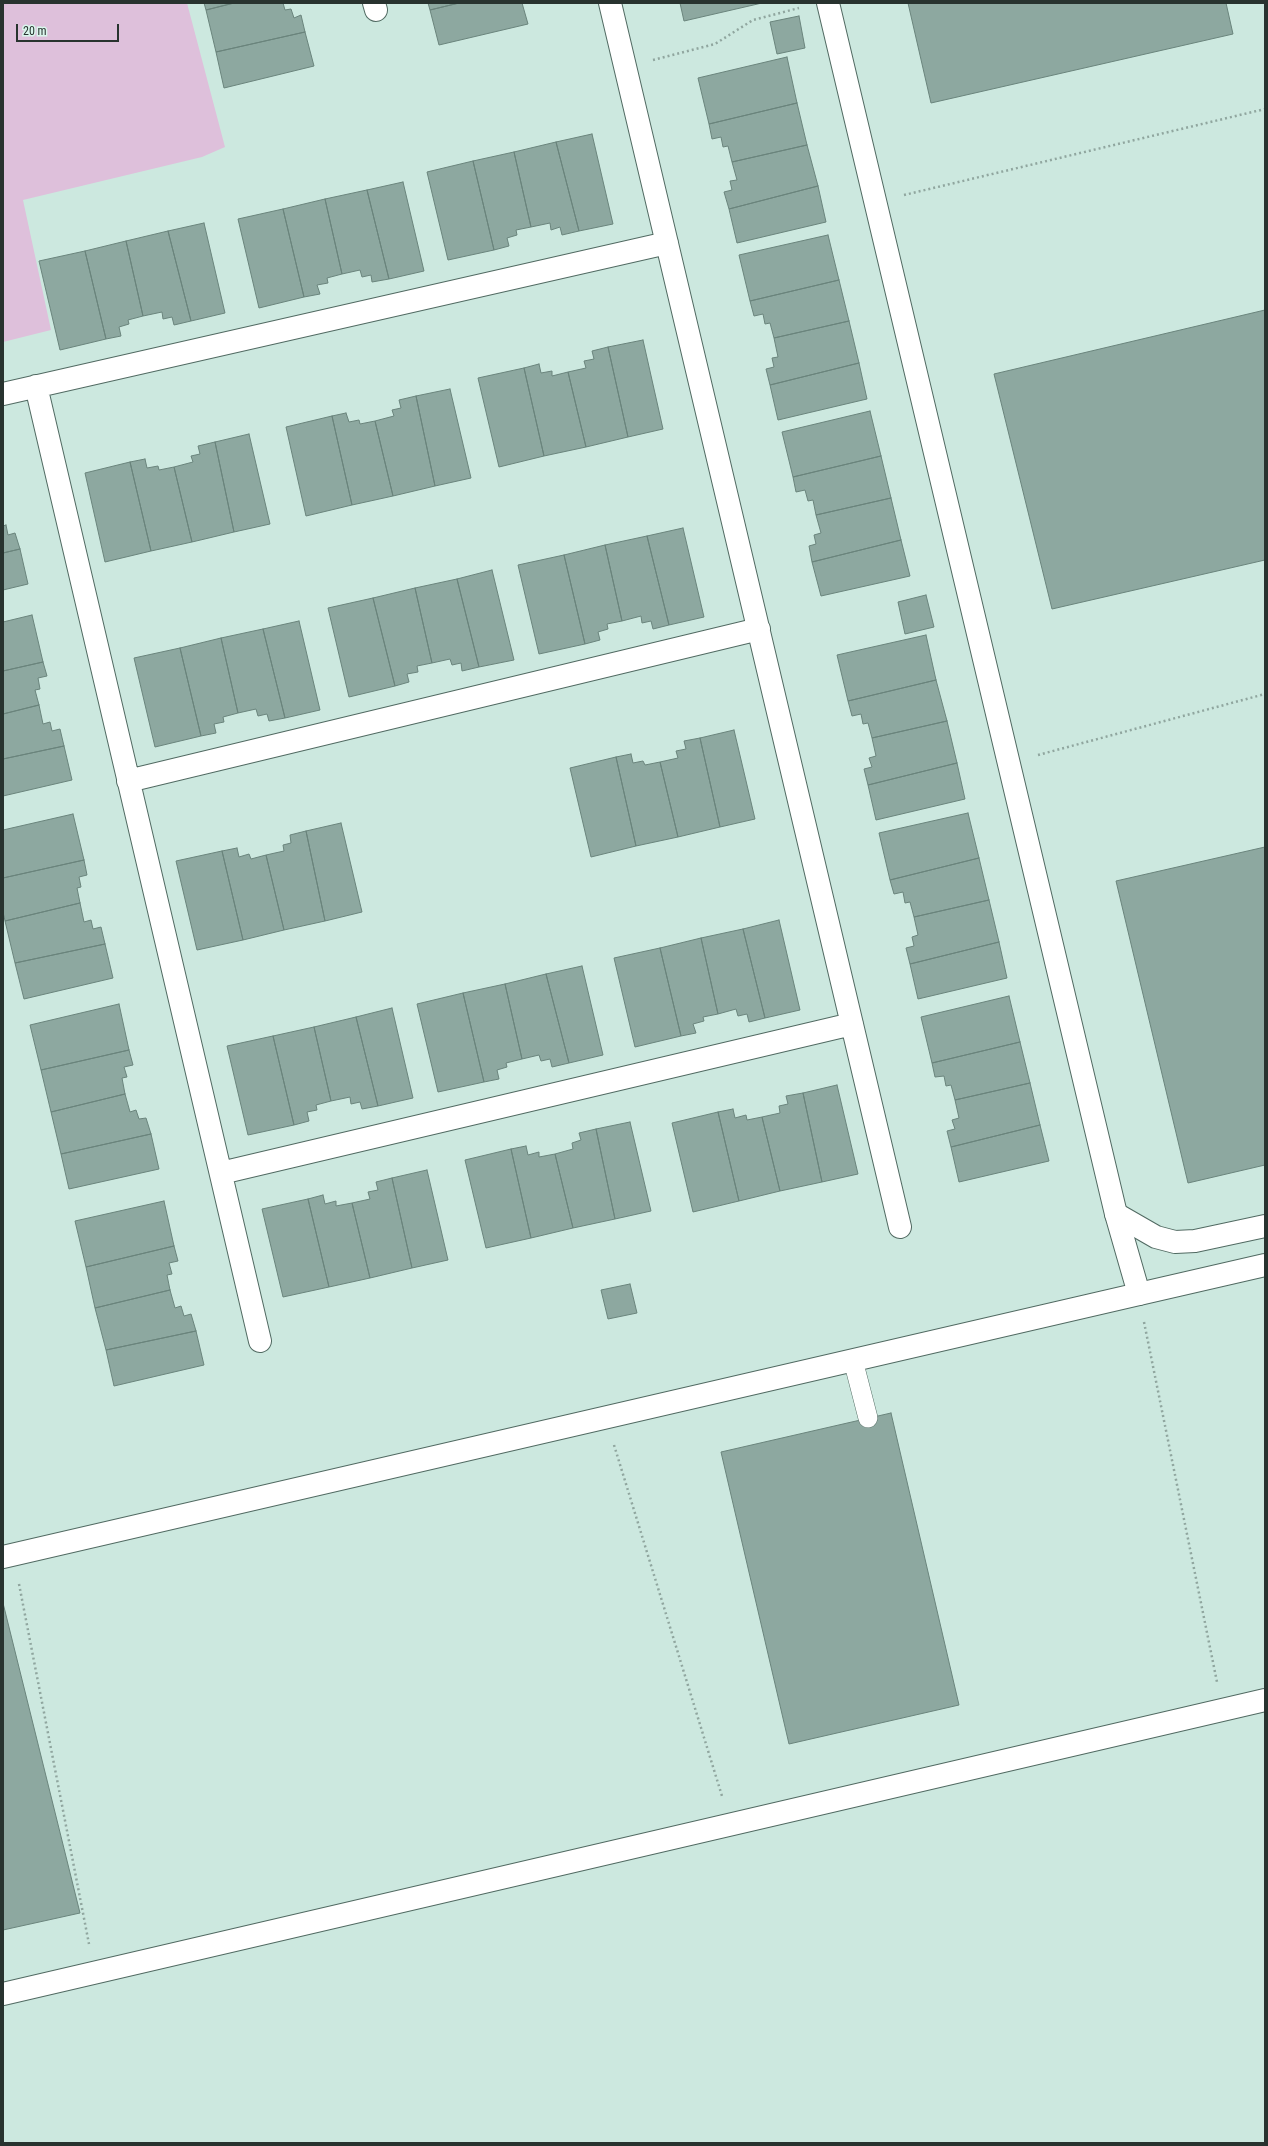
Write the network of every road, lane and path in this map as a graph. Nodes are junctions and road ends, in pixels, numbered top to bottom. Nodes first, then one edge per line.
1 (610, 3) edge
2 (828, 3) edge
3 (803, 7) dead end
4 (625, 68) junction
5 (1265, 109) edge
6 (875, 202) junction
7 (667, 243) junction
8 (36, 386) junction
9 (3, 394) edge
10 (759, 629) junction
11 (1265, 694) edge
12 (1008, 763) junction
13 (128, 781) junction
14 (852, 1024) junction
15 (221, 1173) junction
16 (1116, 1214) junction
17 (1265, 1226) edge
18 (900, 1227) dead end
19 (1265, 1266) edge
20 (1139, 1294) junction
21 (260, 1341) dead end
22 (853, 1360) junction
23 (606, 1418) junction
24 (868, 1418) dead end
25 (8, 1555) edge
26 (1265, 1700) edge
27 (1223, 1710) junction
28 (730, 1824) junction
29 (94, 1973) junction
30 (3, 1994) edge

1 - 4 street
2 - 6 street
3 - 4 path
4 - 7 street
5 - 6 path
6 - 12 street
7 - 8 street
7 - 10 street
8 - 9 street
8 - 13 street
10 - 13 street
10 - 14 street
11 - 12 path
12 - 16 street
13 - 15 street
14 - 15 street
14 - 18 street
15 - 21 street
16 - 17 street
16 - 20 street
19 - 20 street
20 - 22 street
20 - 27 path
22 - 23 street
22 - 24 lane
23 - 25 street
23 - 28 path
25 - 29 path
26 - 27 street
27 - 28 street
28 - 29 street
29 - 30 street

